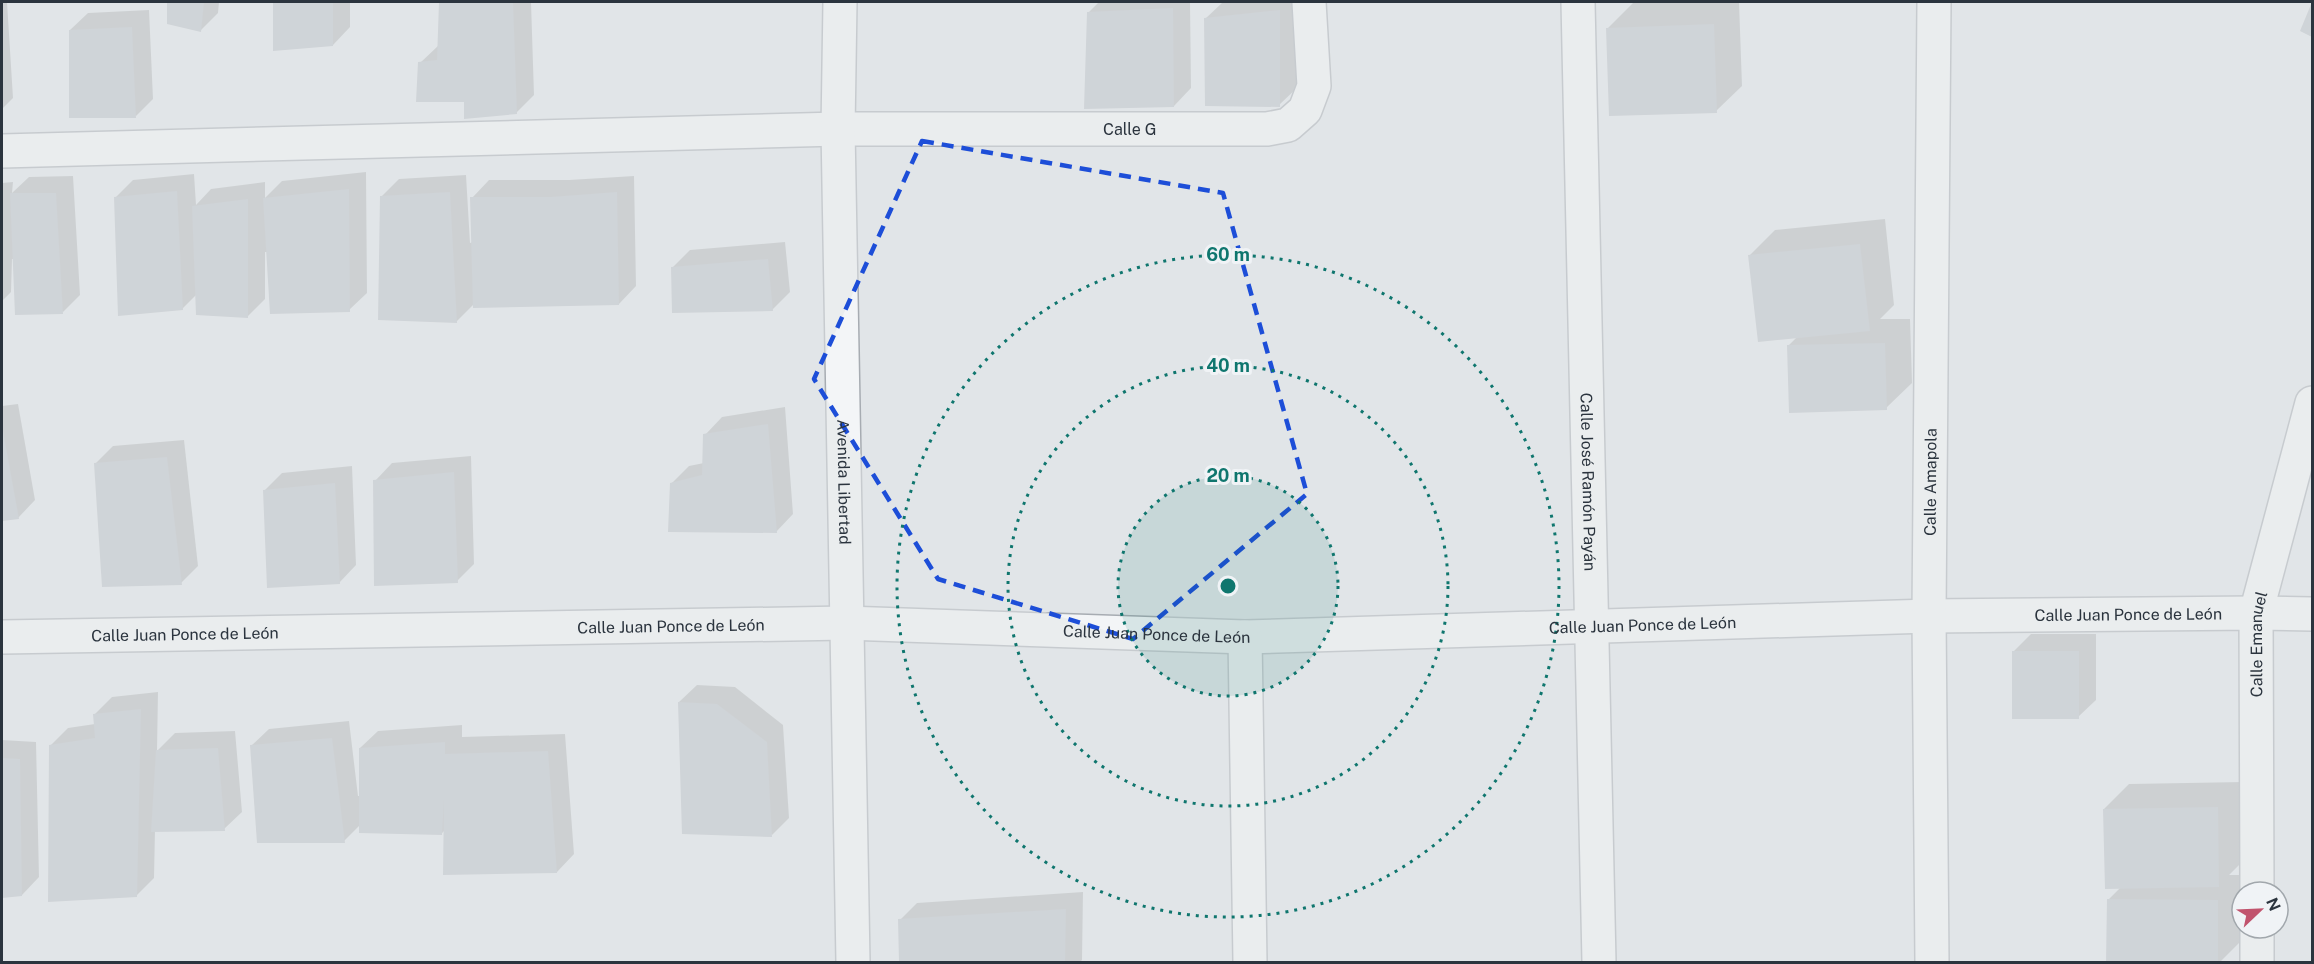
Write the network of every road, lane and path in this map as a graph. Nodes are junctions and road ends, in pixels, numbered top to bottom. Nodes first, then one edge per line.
1 (840, 2) edge
2 (1309, 2) edge
3 (1578, 2) edge
4 (1934, 2) edge
5 (837, 129) junction
6 (2, 151) edge
7 (2313, 403) edge
8 (2256, 612) junction
9 (2313, 614) edge
10 (1929, 616) junction
11 (846, 623) junction
12 (1591, 626) junction
13 (2, 637) edge
14 (1245, 637) junction
15 (2257, 880) edge
16 (2257, 940) edge
17 (853, 963) edge
18 (1250, 963) edge
19 (1599, 963) edge
20 (1932, 963) edge
21 (2257, 963) edge

1 - 5 street, Avenida Libertad
2 - 5 street, Calle G
3 - 12 street, Calle José Ramón Payán
4 - 10 street, Calle Amapola
5 - 6 street, Calle G
5 - 11 street, Avenida Libertad
7 - 8 street, Calle Emanuel
8 - 9 street, Calle Juan Ponce de León
8 - 10 street, Calle Juan Ponce de León
8 - 15 street, Calle Emanuel
10 - 12 street, Calle Juan Ponce de León
10 - 20 street, Calle Amapola
11 - 13 street, Calle Juan Ponce de León
11 - 14 street, Calle Juan Ponce de León
11 - 17 street, Avenida Libertad
12 - 14 street, Calle Juan Ponce de León
12 - 19 street, Calle José Ramón Payán
14 - 18 street
16 - 21 street

